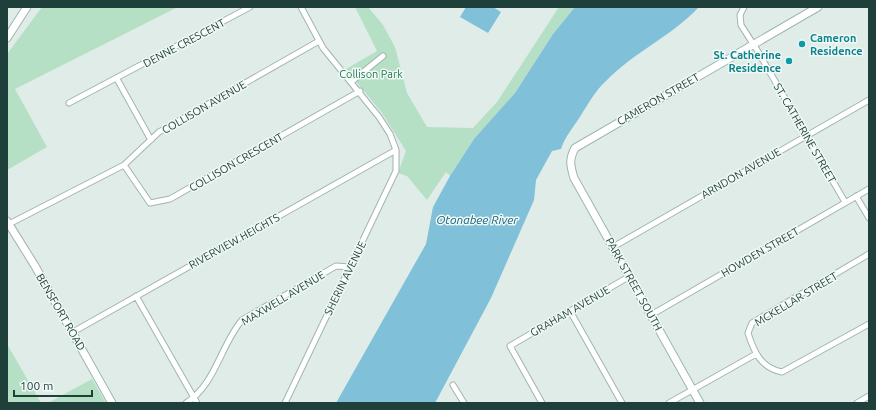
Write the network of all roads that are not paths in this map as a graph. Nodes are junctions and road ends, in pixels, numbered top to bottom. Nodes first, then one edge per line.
1 (27, 7) edge
2 (250, 7) edge
3 (301, 7) edge
4 (744, 7) edge
5 (818, 7) edge
6 (805, 11) edge
7 (7, 38) edge
8 (319, 41) junction
9 (754, 44) junction
10 (383, 56) dead end
11 (117, 79) junction
12 (351, 82) junction
13 (360, 92) junction
14 (869, 100) edge
15 (69, 103) dead end
16 (807, 136) junction
17 (151, 140) junction
18 (396, 150) junction
19 (569, 164) joint
20 (124, 165) junction
21 (869, 189) edge
22 (856, 196) junction
23 (845, 202) junction
24 (869, 218) edge
25 (8, 223) edge
26 (613, 246) junction
27 (869, 254) edge
28 (350, 267) junction
29 (630, 276) junction
30 (136, 296) junction
31 (570, 311) junction
32 (652, 315) junction
33 (869, 324) edge
34 (73, 332) junction
35 (756, 354) junction
36 (453, 385) dead end
37 (692, 390) junction
38 (869, 396) edge
39 (196, 400) edge
40 (112, 403) edge
41 (186, 403) edge
42 (285, 403) edge
43 (464, 403) edge
44 (542, 403) edge
45 (622, 403) edge
46 (669, 403) edge
47 (700, 403) edge
48 (857, 403) edge

1 - 7 street
2 - 11 street, DENNE CRESCENT
3 - 8 street
4 - 9 street, ST. CATHERINE STREET
5 - 6 street, CAMERON STREET
6 - 9 street, CAMERON STREET
8 - 12 street
8 - 17 street, COLLISON AVENUE
9 - 16 street, ST. CATHERINE STREET
9 - 19 street, CAMERON STREET
10 - 12 street
11 - 15 street, DENNE CRESCENT
11 - 17 street
12 - 13 street
13 - 18 street
13 - 20 street, COLLISON CRESCENT
14 - 16 street, ARNDON AVENUE
16 - 23 street, ST. CATHERINE STREET
16 - 26 street, ARNDON AVENUE
17 - 20 street, COLLISON AVENUE
18 - 28 street, SHERIN AVENUE
18 - 30 street, RIVERVIEW HEIGHTS
19 - 26 street, PARK STREET SOUTH
20 - 25 street, COLLISON AVENUE
21 - 22 street, HOWDEN STREET
22 - 23 street, HOWDEN STREET
22 - 24 street
23 - 32 street, HOWDEN STREET
25 - 34 street, BENSFORT ROAD
26 - 29 street, PARK STREET SOUTH
27 - 35 street, MCKELLAR STREET
28 - 39 street, MAXWELL AVENUE
28 - 42 street, SHERIN AVENUE
29 - 31 street, GRAHAM AVENUE
29 - 32 street, PARK STREET SOUTH
30 - 34 street, RIVERVIEW HEIGHTS
30 - 39 street
31 - 44 street, GRAHAM AVENUE
31 - 45 street
32 - 37 street, PARK STREET SOUTH
33 - 35 street
34 - 40 street, BENSFORT ROAD
35 - 37 street
36 - 43 street
37 - 46 street
37 - 47 street, PARK STREET SOUTH
38 - 48 street
39 - 41 street, MAXWELL AVENUE

